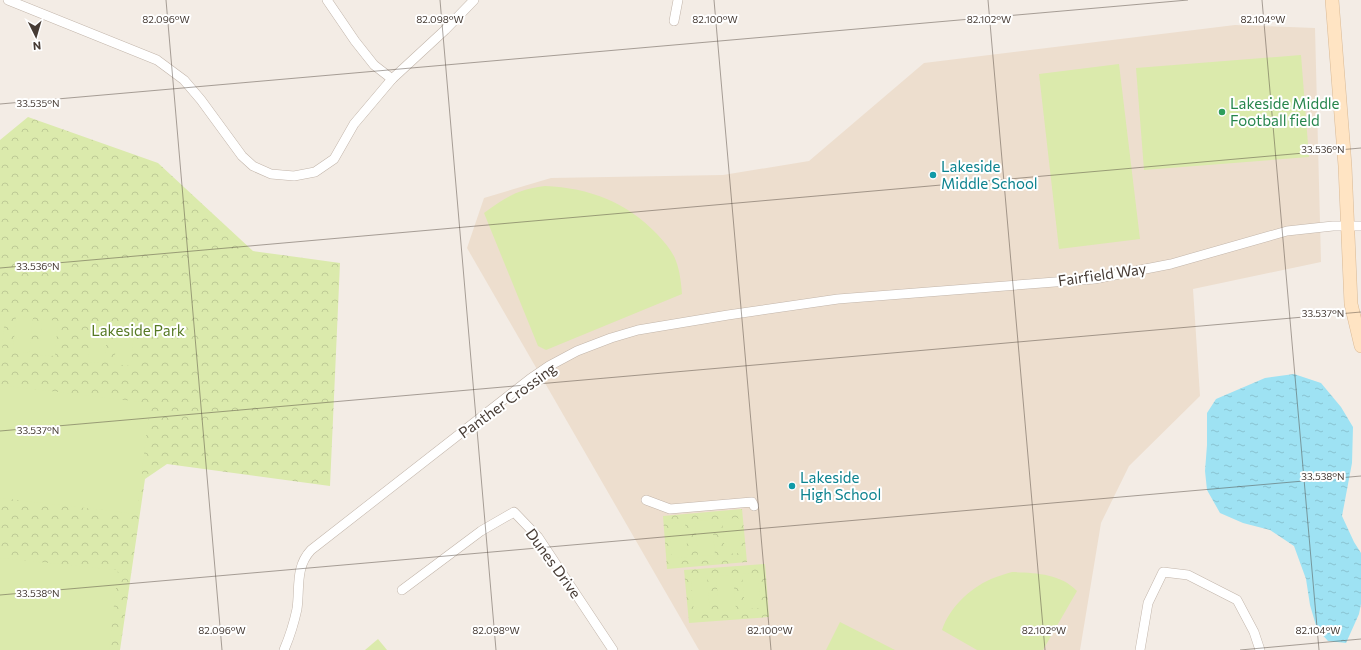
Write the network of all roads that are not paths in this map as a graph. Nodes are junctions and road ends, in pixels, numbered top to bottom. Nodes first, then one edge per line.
1 (8, 0) edge
2 (327, 0) edge
3 (474, 0) edge
4 (678, 0) edge
5 (1332, 0) edge
6 (674, 21) dead end
7 (392, 79) junction
8 (1347, 226) junction
9 (1361, 226) edge
10 (838, 299) joint
11 (1361, 346) edge
12 (646, 500) dead end
13 (754, 506) dead end
14 (402, 590) dead end
15 (284, 650) edge
16 (613, 650) edge
17 (1140, 650) edge
18 (1260, 650) edge

1 - 7 street
2 - 7 street
3 - 7 street
4 - 6 street
5 - 8 street
8 - 9 street, Fairfield Way
8 - 10 street, Fairfield Way
8 - 11 street
10 - 15 street, Panther Crossing
12 - 13 street
14 - 16 street, Dunes Drive
17 - 18 street

